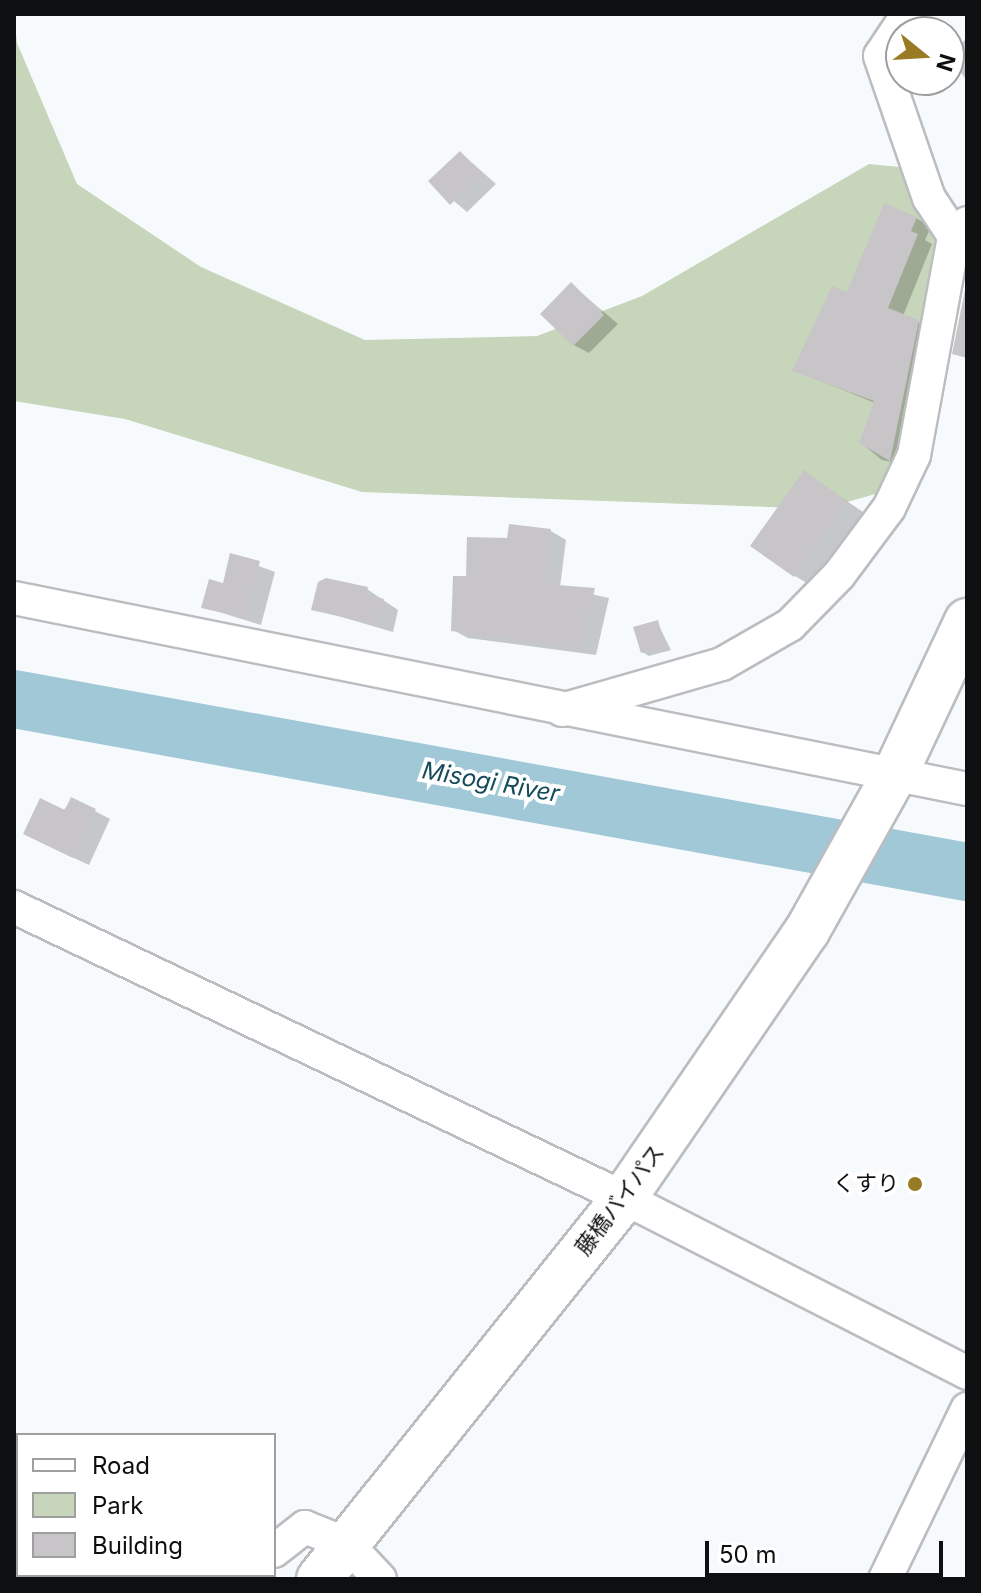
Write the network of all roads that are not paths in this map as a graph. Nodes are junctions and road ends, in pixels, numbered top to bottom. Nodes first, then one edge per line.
1 (908, 14) edge
2 (960, 230) edge
3 (14, 598) edge
4 (967, 621) edge
5 (555, 712) junction
6 (890, 783) junction
7 (967, 789) edge
8 (14, 907) edge
9 (624, 1198) junction
10 (967, 1373) edge
11 (967, 1409) edge
12 (347, 1544) junction
13 (276, 1549) edge
14 (319, 1579) edge
15 (380, 1579) edge
16 (885, 1579) edge

1 - 2 street
2 - 5 street
3 - 5 street
4 - 6 highway, 藤橋バイパス
5 - 6 street
6 - 7 street
6 - 9 highway, 藤橋バイパス
8 - 9 street
9 - 10 street
9 - 12 highway, 藤橋バイパス
11 - 16 street
12 - 13 street
12 - 14 highway, 藤橋バイパス
12 - 15 street

